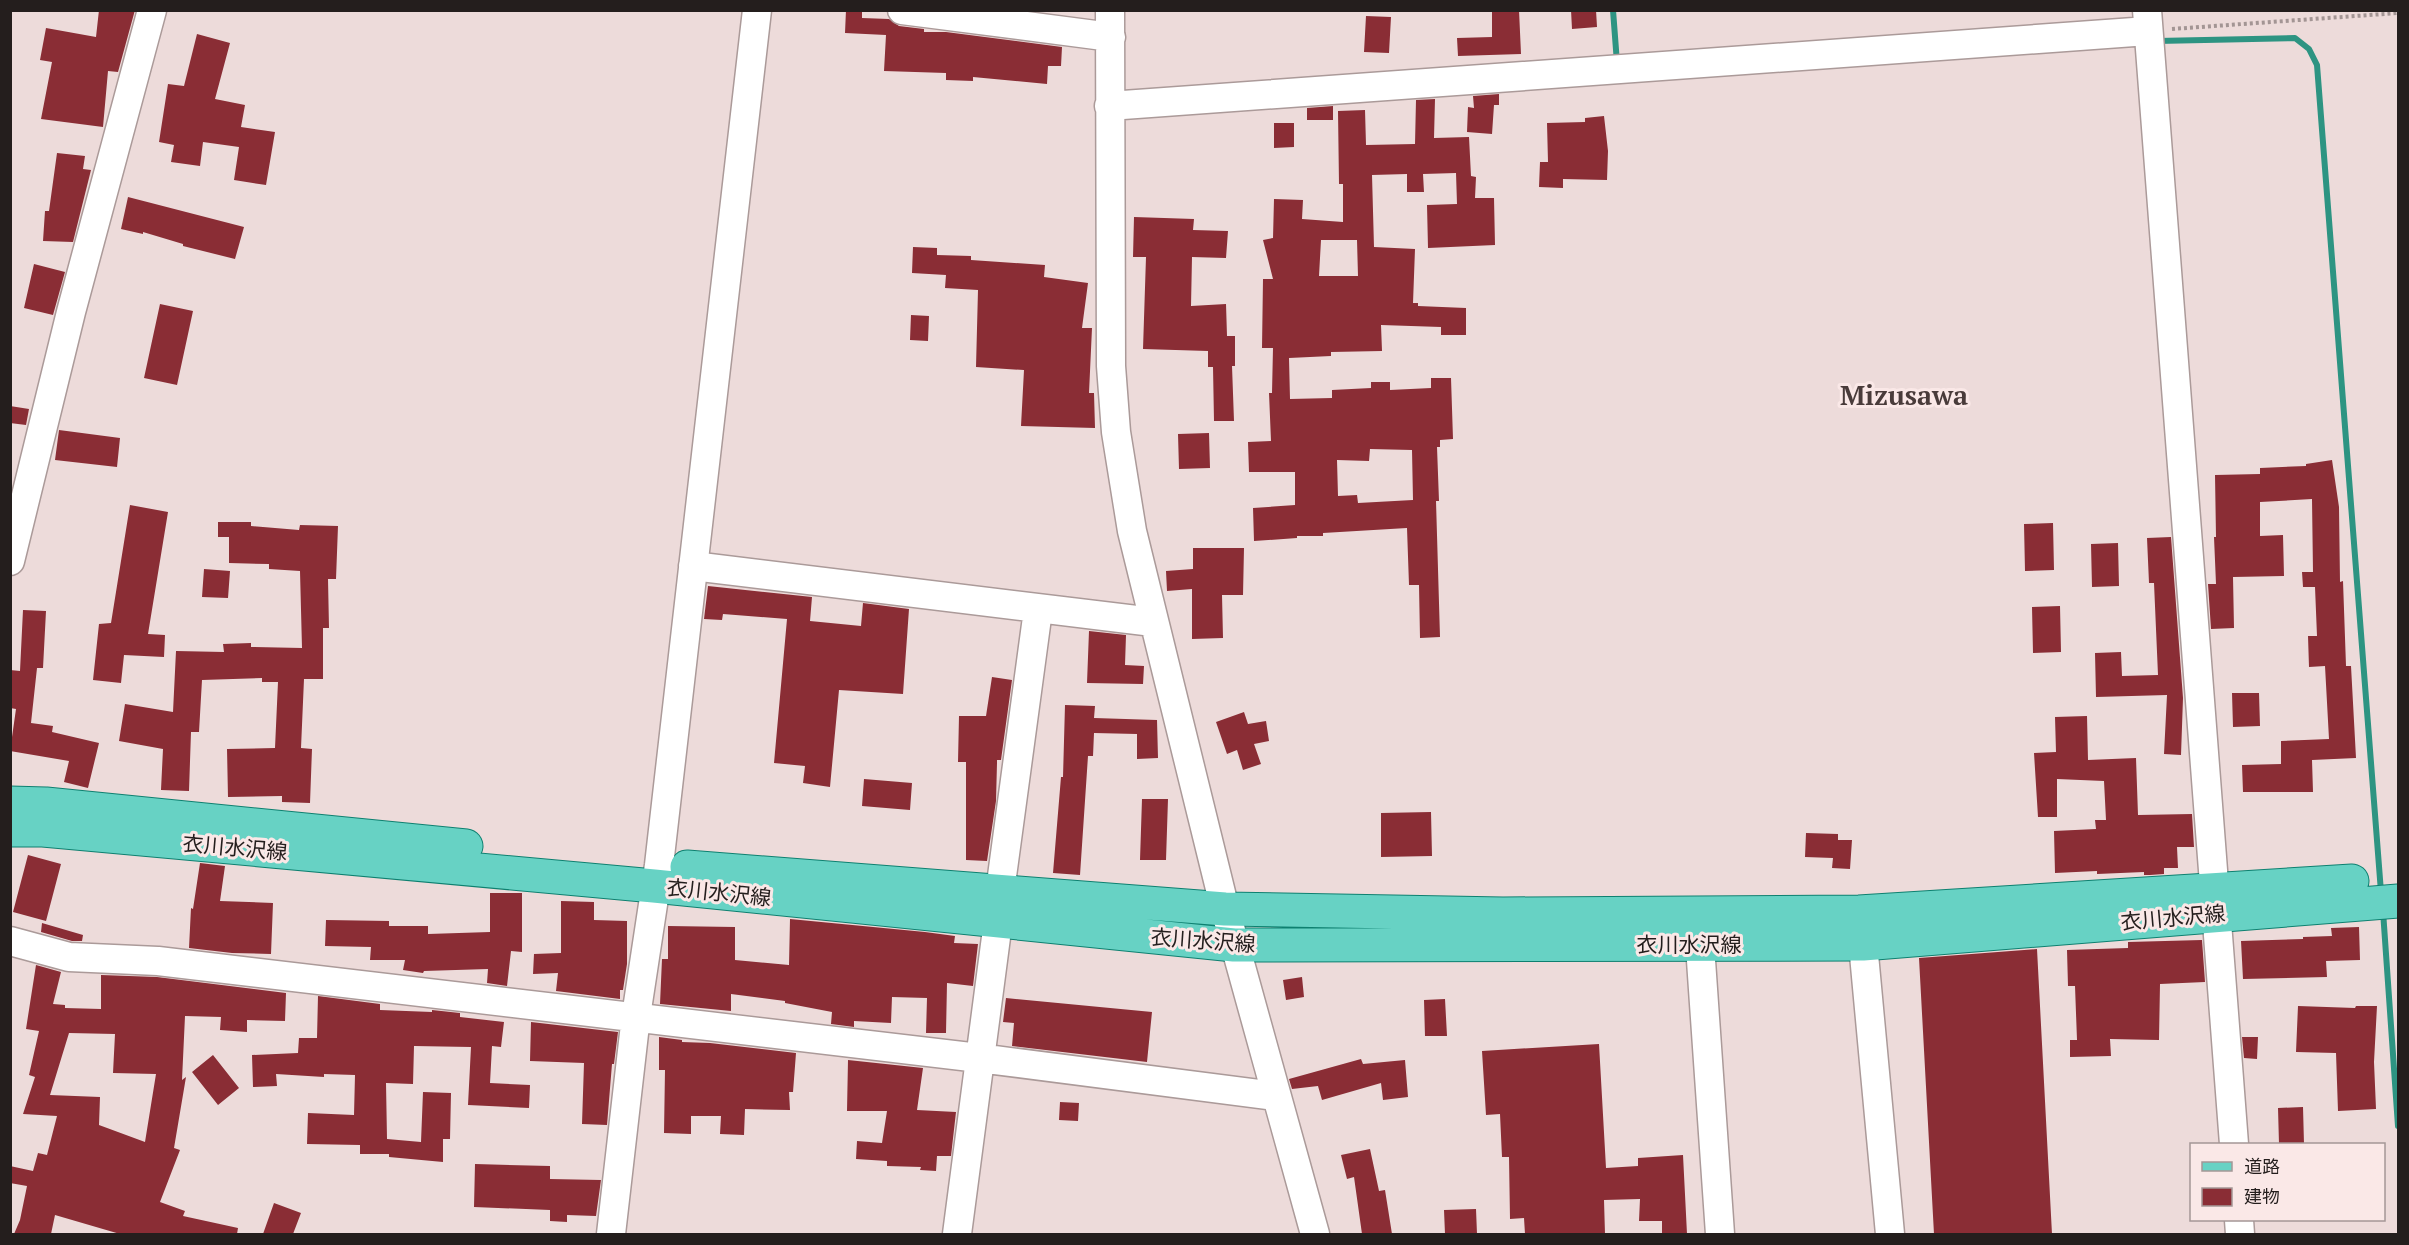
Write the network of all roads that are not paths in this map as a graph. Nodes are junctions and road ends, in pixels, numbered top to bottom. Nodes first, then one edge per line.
1 (152, 10) edge
2 (757, 10) edge
3 (902, 10) edge
4 (2148, 21) edge
5 (1110, 24) edge
6 (1109, 106) junction
7 (10, 561) edge
8 (693, 566) junction
9 (1038, 610) junction
10 (1153, 622) junction
11 (10, 803) edge
12 (10, 830) edge
13 (656, 876) junction
14 (2398, 880) edge
15 (2398, 901) edge
16 (2215, 903) junction
17 (999, 907) junction
18 (1225, 909) junction
19 (10, 941) edge
20 (1863, 944) junction
21 (1234, 945) junction
22 (1700, 946) junction
23 (636, 1016) junction
24 (979, 1058) junction
25 (1275, 1096) junction
26 (2234, 1143) edge
27 (611, 1234) edge
28 (957, 1234) edge
29 (1315, 1234) edge
30 (1720, 1234) edge
31 (1890, 1234) edge

1 - 7 street
2 - 8 street
3 - 5 street
4 - 6 street
4 - 16 street
5 - 6 street
6 - 10 street
8 - 9 street
8 - 13 street
9 - 10 street
9 - 17 street
10 - 18 street
11 - 13 main road, 衣川水沢線
12 - 13 main road, 衣川水沢線
13 - 17 main road, 衣川水沢線
13 - 23 street
14 - 16 main road, 衣川水沢線
15 - 16 main road, 衣川水沢線
16 - 18 main road, 衣川水沢線
16 - 20 main road, 衣川水沢線
16 - 26 street
17 - 18 main road, 衣川水沢線
17 - 21 main road, 衣川水沢線
17 - 24 street
18 - 21 street
19 - 23 street
20 - 22 main road, 衣川水沢線
20 - 31 street
21 - 22 main road, 衣川水沢線
21 - 25 street
22 - 30 street
23 - 24 street
23 - 27 street
24 - 25 street
24 - 28 street
25 - 29 street

